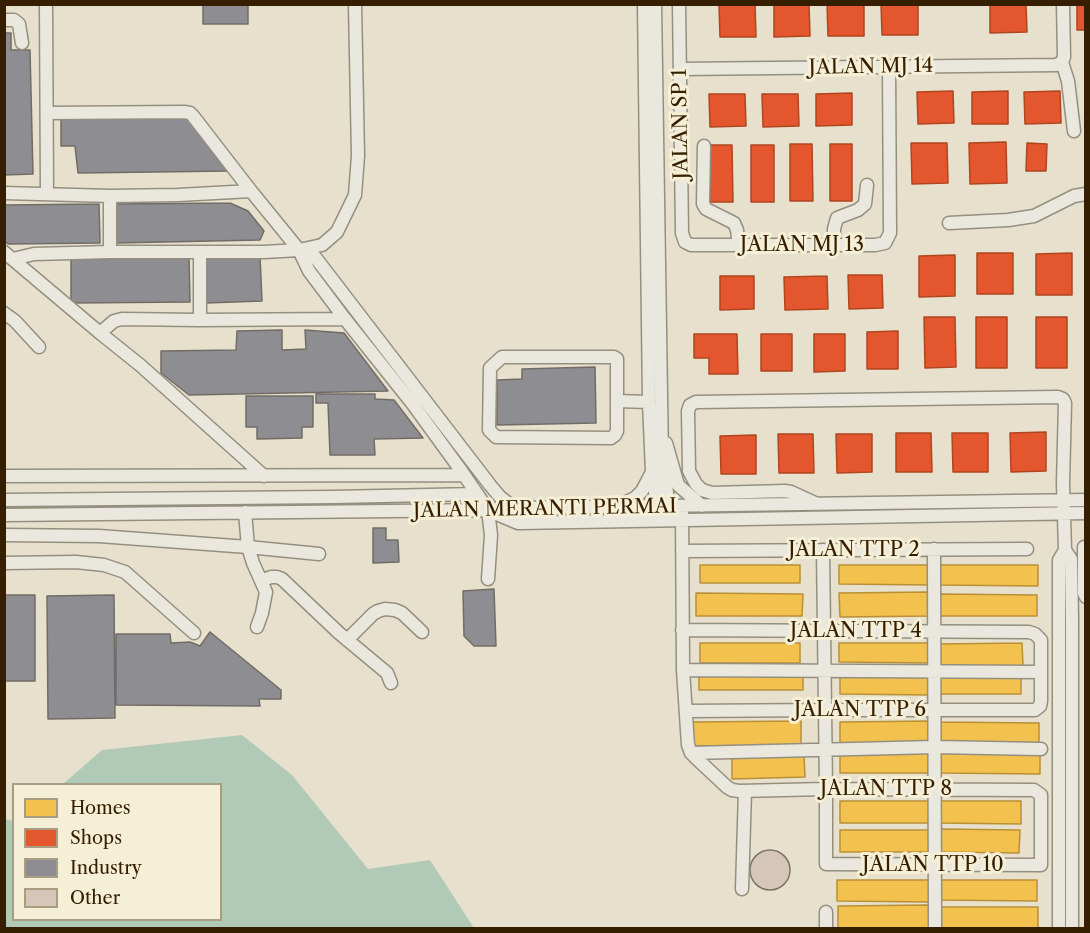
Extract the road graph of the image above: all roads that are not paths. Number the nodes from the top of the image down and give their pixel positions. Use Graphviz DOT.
graph roads {
  1 [pos="46,4"];
  2 [pos="355,4"];
  3 [pos="644,4"];
  4 [pos="656,4"];
  5 [pos="680,4"];
  6 [pos="1063,4"];
  7 [pos="4,20"];
  8 [pos="22,43"];
  9 [pos="1062,62"];
  10 [pos="889,66"];
  11 [pos="680,69"];
  12 [pos="47,113"];
  13 [pos="1074,131"];
  14 [pos="704,146"];
  15 [pos="867,185"];
  16 [pos="251,191"];
  17 [pos="4,193"];
  18 [pos="47,194"];
  19 [pos="1086,194"];
  20 [pos="110,196"];
  21 [pos="949,223"];
  22 [pos="685,242"];
  23 [pos="739,245"];
  24 [pos="834,245"];
  25 [pos="299,250"];
  26 [pos="110,252"];
  27 [pos="200,252"];
  28 [pos="9,255"];
  29 [pos="4,313"];
  30 [pos="200,320"];
  31 [pos="345,320"];
  32 [pos="100,333"];
  33 [pos="39,347"];
  34 [pos="617,401"];
  35 [pos="649,402"];
  36 [pos="661,425"];
  37 [pos="652,472"];
  38 [pos="7,473"];
  39 [pos="465,475"];
  40 [pos="264,476"];
  41 [pos="477,494"];
  42 [pos="4,500"];
  43 [pos="1064,500"];
  44 [pos="1086,500"];
  45 [pos="818,504"];
  46 [pos="702,506"];
  47 [pos="663,507"];
  48 [pos="682,507"];
  49 [pos="514,508"];
  50 [pos="614,508"];
  51 [pos="488,510"];
  52 [pos="245,512"];
  53 [pos="1086,513"];
  54 [pos="1065,514"];
  55 [pos="4,515"];
  56 [pos="671,520"];
  57 [pos="4,535"];
  58 [pos="248,547"];
  59 [pos="1085,547"];
  60 [pos="934,549"];
  61 [pos="1027,549"];
  62 [pos="1065,549"];
  63 [pos="823,550"];
  64 [pos="682,551"];
  65 [pos="319,554"];
  66 [pos="4,563"];
  67 [pos="488,579"];
  68 [pos="261,581"];
  69 [pos="1086,597"];
  70 [pos="257,627"];
  71 [pos="682,630"];
  72 [pos="824,631"];
  73 [pos="422,632"];
  74 [pos="934,632"];
  75 [pos="194,633"];
  76 [pos="347,640"];
  77 [pos="683,670"];
  78 [pos="824,670"];
  79 [pos="934,671"];
  80 [pos="1041,672"];
  81 [pos="391,683"];
  82 [pos="825,710"];
  83 [pos="934,710"];
  84 [pos="686,711"];
  85 [pos="934,747"];
  86 [pos="1041,749"];
  87 [pos="825,751"];
  88 [pos="691,753"];
  89 [pos="825,789"];
  90 [pos="934,789"];
  91 [pos="738,790"];
  92 [pos="1066,791"];
  93 [pos="935,865"];
  94 [pos="1039,866"];
  95 [pos="742,890"];
  96 [pos="826,912"];
  97 [pos="826,928"];
  98 [pos="935,928"];
  99 [pos="1059,928"];
  100 [pos="1072,928"];
  1 -- 12 [label="street"];
  2 -- 25 [label="street"];
  3 -- 35 [label="street"];
  4 -- 36 [label="street"];
  5 -- 11 [label="street, JALAN SP 1"];
  6 -- 9 [label="street"];
  7 -- 8 [label="street"];
  9 -- 10 [label="street, JALAN MJ 14"];
  9 -- 13 [label="street"];
  10 -- 11 [label="street, JALAN MJ 14"];
  10 -- 24 [label="street, JALAN MJ 13"];
  11 -- 22 [label="street, JALAN SP 1"];
  12 -- 16 [label="street"];
  12 -- 18 [label="street"];
  14 -- 23 [label="street"];
  15 -- 24 [label="street"];
  16 -- 20 [label="street"];
  16 -- 25 [label="street"];
  17 -- 18 [label="street"];
  18 -- 20 [label="street"];
  19 -- 21 [label="street"];
  20 -- 26 [label="street"];
  22 -- 23 [label="street, JALAN MJ 13"];
  23 -- 24 [label="street, JALAN MJ 13"];
  25 -- 27 [label="street"];
  25 -- 31 [label="street"];
  25 -- 49 [label="street"];
  26 -- 27 [label="street"];
  26 -- 28 [label="street"];
  27 -- 30 [label="street"];
  28 -- 32 [label="street"];
  29 -- 33 [label="street"];
  30 -- 31 [label="street"];
  30 -- 32 [label="street"];
  31 -- 39 [label="street"];
  32 -- 40 [label="street"];
  34 -- 34 [label="street"];
  34 -- 35 [label="street"];
  35 -- 37 [label="street"];
  36 -- 46 [label="street"];
  36 -- 47 [label="street"];
  37 -- 47 [label="street"];
  37 -- 50 [label="street"];
  38 -- 40 [label="street"];
  39 -- 40 [label="street"];
  39 -- 41 [label="street"];
  41 -- 42 [label="street, JALAN MERANTI PERMAI"];
  41 -- 51 [label="street"];
  43 -- 44 [label="street, JALAN MERANTI PERMAI"];
  43 -- 45 [label="street, JALAN MERANTI PERMAI"];
  43 -- 45 [label="street"];
  43 -- 54 [label="street"];
  45 -- 46 [label="street, JALAN MERANTI PERMAI"];
  46 -- 48 [label="street, JALAN MERANTI PERMAI"];
  47 -- 48 [label="street, JALAN MERANTI PERMAI"];
  47 -- 50 [label="street, JALAN MERANTI PERMAI"];
  47 -- 56 [label="street"];
  48 -- 56 [label="street"];
  49 -- 50 [label="street, JALAN MERANTI PERMAI"];
  49 -- 51 [label="street, JALAN MERANTI PERMAI"];
  51 -- 52 [label="street, JALAN MERANTI PERMAI"];
  51 -- 56 [label="street"];
  51 -- 67 [label="street"];
  52 -- 55 [label="street, JALAN MERANTI PERMAI"];
  52 -- 58 [label="street"];
  53 -- 54 [label="street"];
  54 -- 56 [label="street"];
  54 -- 62 [label="street"];
  56 -- 64 [label="street"];
  57 -- 58 [label="street"];
  58 -- 65 [label="street"];
  58 -- 68 [label="street"];
  59 -- 62 [label="street"];
  59 -- 69 [label="street"];
  60 -- 61 [label="street, JALAN TTP 2"];
  60 -- 63 [label="street, JALAN TTP 2"];
  60 -- 74 [label="street"];
  62 -- 92 [label="street"];
  63 -- 64 [label="street, JALAN TTP 2"];
  63 -- 72 [label="street"];
  64 -- 71 [label="street"];
  66 -- 75 [label="street"];
  68 -- 70 [label="street"];
  68 -- 76 [label="street"];
  71 -- 72 [label="street, JALAN TTP 4"];
  71 -- 77 [label="street"];
  72 -- 74 [label="street, JALAN TTP 4"];
  72 -- 78 [label="street"];
  73 -- 76 [label="street"];
  74 -- 79 [label="street"];
  74 -- 80 [label="street, JALAN TTP 4"];
  76 -- 81 [label="street"];
  77 -- 78 [label="street"];
  77 -- 84 [label="street"];
  78 -- 79 [label="street"];
  78 -- 82 [label="street"];
  79 -- 80 [label="street"];
  79 -- 83 [label="street"];
  80 -- 83 [label="street, JALAN TTP 6"];
  82 -- 83 [label="street, JALAN TTP 6"];
  82 -- 84 [label="street, JALAN TTP 6"];
  82 -- 87 [label="street"];
  83 -- 85 [label="street"];
  84 -- 88 [label="street"];
  85 -- 86 [label="street"];
  85 -- 87 [label="street"];
  85 -- 90 [label="street"];
  87 -- 88 [label="street"];
  87 -- 89 [label="street"];
  88 -- 91 [label="street"];
  89 -- 90 [label="street, JALAN TTP 8"];
  89 -- 91 [label="street, JALAN TTP 8"];
  89 -- 93 [label="street, JALAN TTP 10"];
  90 -- 93 [label="street"];
  90 -- 94 [label="street, JALAN TTP 8"];
  91 -- 95 [label="street"];
  92 -- 99 [label="street"];
  92 -- 100 [label="street"];
  93 -- 94 [label="street, JALAN TTP 10"];
  93 -- 98 [label="street"];
  96 -- 97 [label="street"];
}
